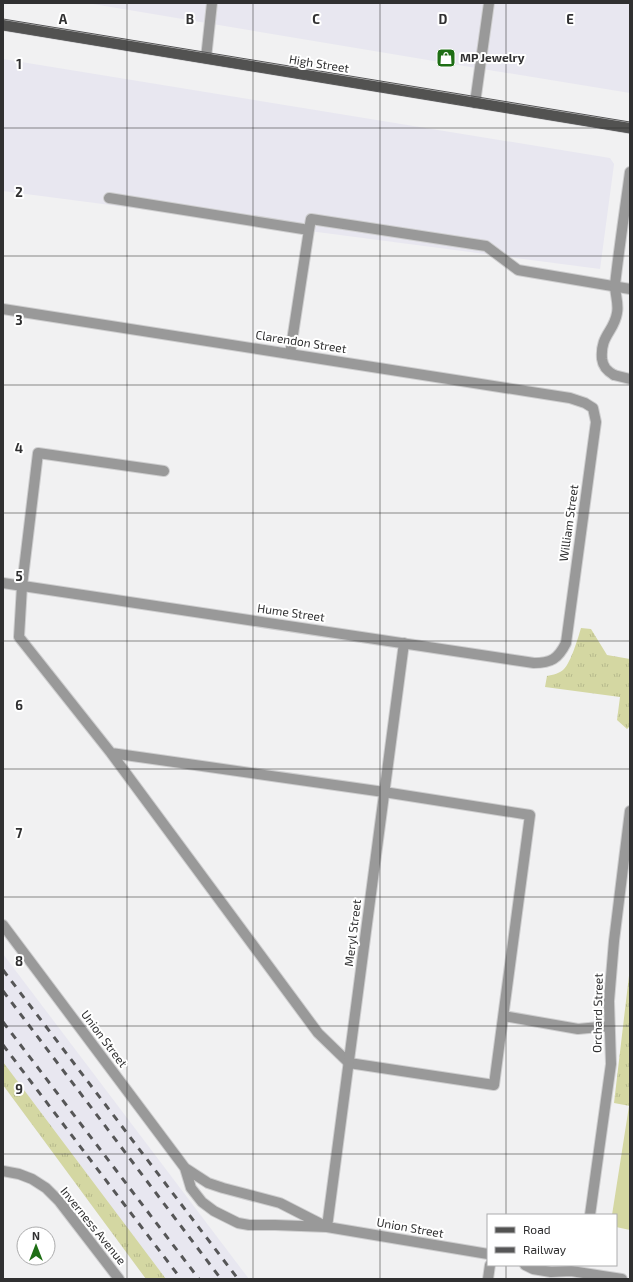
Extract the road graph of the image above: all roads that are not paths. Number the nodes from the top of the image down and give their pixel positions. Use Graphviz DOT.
graph roads {
  1 [pos="212,3"];
  2 [pos="488,3"];
  3 [pos="3,25"];
  4 [pos="206,58"];
  5 [pos="475,103"];
  6 [pos="630,128"];
  7 [pos="630,172"];
  8 [pos="109,198"];
  9 [pos="309,230"];
  10 [pos="615,287"];
  11 [pos="630,289"];
  12 [pos="3,309"];
  13 [pos="290,354"];
  14 [pos="630,379"];
  15 [pos="593,408"];
  16 [pos="164,471"];
  17 [pos="3,583"];
  18 [pos="22,586"];
  19 [pos="404,643"];
  20 [pos="566,643"];
  21 [pos="111,753"];
  22 [pos="384,792"];
  23 [pos="630,811"];
  24 [pos="3,925"];
  25 [pos="504,1016"];
  26 [pos="610,1026"];
  27 [pos="349,1063"];
  28 [pos="185,1168"];
  29 [pos="3,1171"];
  30 [pos="590,1214"];
  31 [pos="327,1227"];
  32 [pos="487,1254"];
  33 [pos="490,1266"];
  34 [pos="526,1266"];
  35 [pos="567,1268"];
  36 [pos="583,1269"];
  37 [pos="119,1279"];
  38 [pos="488,1279"];
  39 [pos="622,1279"];
  1 -- 4 [label="street"];
  2 -- 5 [label="street"];
  3 -- 4 [label="main road, High Street"];
  4 -- 5 [label="main road, High Street"];
  5 -- 6 [label="main road, High Street"];
  7 -- 10 [label="street"];
  8 -- 9 [label="street"];
  9 -- 10 [label="street"];
  9 -- 13 [label="street"];
  10 -- 11 [label="street"];
  10 -- 14 [label="street"];
  12 -- 13 [label="street, Clarendon Street"];
  13 -- 15 [label="street, Clarendon Street"];
  15 -- 20 [label="street, William Street"];
  16 -- 18 [label="street"];
  17 -- 18 [label="street, Hume Street"];
  18 -- 19 [label="street, Hume Street"];
  18 -- 21 [label="street"];
  19 -- 20 [label="street, Hume Street"];
  19 -- 22 [label="street, Meryl Street"];
  21 -- 22 [label="street"];
  21 -- 27 [label="street"];
  22 -- 25 [label="street"];
  22 -- 27 [label="street, Meryl Street"];
  23 -- 26 [label="street, Orchard Street"];
  24 -- 28 [label="street, Union Street"];
  25 -- 26 [label="street"];
  25 -- 27 [label="street"];
  26 -- 30 [label="street, Orchard Street"];
  27 -- 31 [label="street, Meryl Street"];
  28 -- 31 [label="street, Union Street"];
  28 -- 31 [label="street, Union Street"];
  29 -- 37 [label="street, Inverness Avenue"];
  31 -- 32 [label="street, Union Street"];
  33 -- 38 [label="street"];
  34 -- 35 [label="street"];
  35 -- 36 [label="street"];
  36 -- 39 [label="street"];
}
